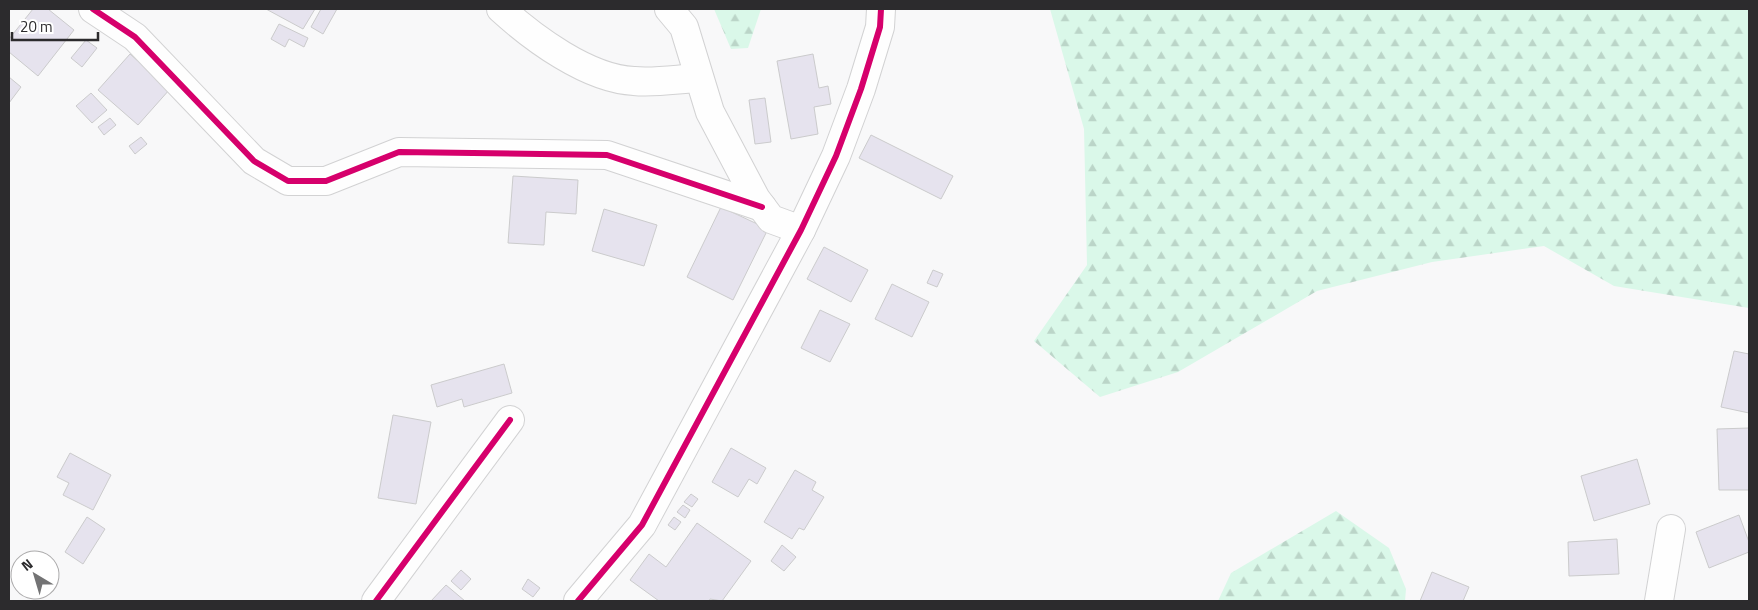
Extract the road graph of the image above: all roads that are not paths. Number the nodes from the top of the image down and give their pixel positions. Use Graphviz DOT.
graph roads {
  1 [pos="93,9"];
  2 [pos="501,9"];
  3 [pos="669,9"];
  4 [pos="881,9"];
  5 [pos="699,78"];
  6 [pos="762,207"];
  7 [pos="801,230"];
  8 [pos="510,420"];
  9 [pos="1671,529"];
  10 [pos="376,601"];
  11 [pos="578,601"];
  12 [pos="1659,601"];
  1 -- 6 [label="street"];
  2 -- 5 [label="street"];
  3 -- 5 [label="street"];
  4 -- 7 [label="street"];
  5 -- 6 [label="street"];
  6 -- 7 [label="street"];
  7 -- 11 [label="street"];
  8 -- 10 [label="street"];
  9 -- 12 [label="street"];
}
